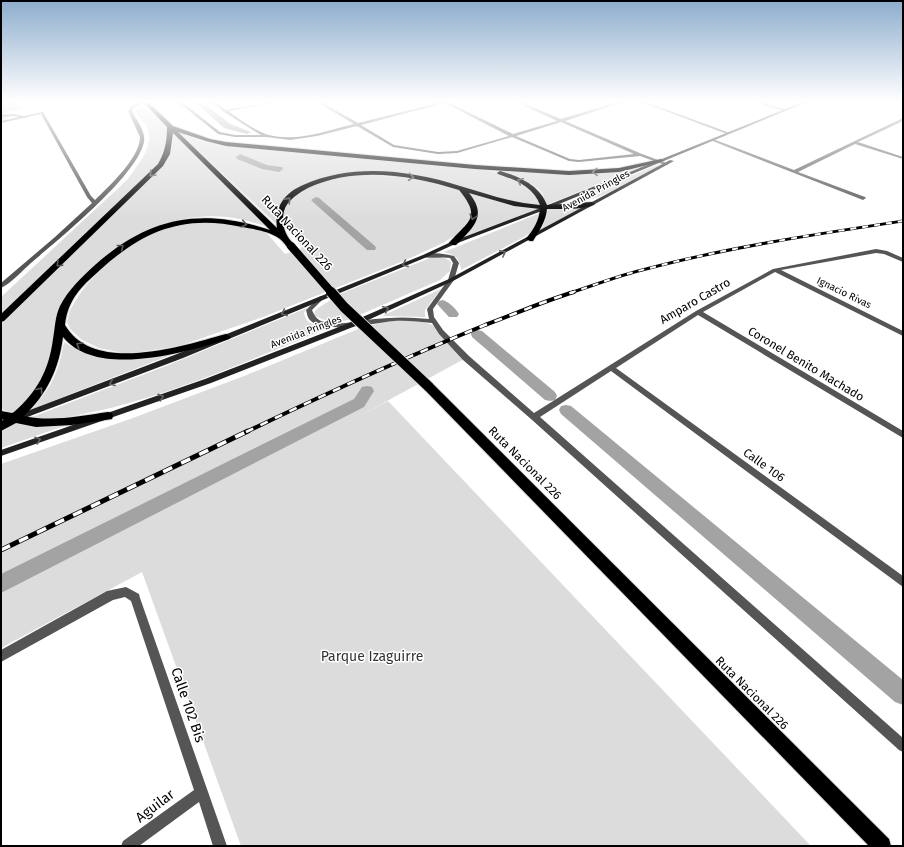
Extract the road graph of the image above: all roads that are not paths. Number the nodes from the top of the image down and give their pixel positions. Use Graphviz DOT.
graph roads {
  1 [pos="58,142"];
  2 [pos="142,142"];
  3 [pos="170,142"];
  4 [pos="186,142"];
  5 [pos="215,142"];
  6 [pos="385,142"];
  7 [pos="494,142"];
  8 [pos="526,142"];
  9 [pos="609,142"];
  10 [pos="709,142"];
  11 [pos="716,142"];
  12 [pos="859,142"];
  13 [pos="856,143"];
  14 [pos="640,155"];
  15 [pos="903,158"];
  16 [pos="664,163"];
  17 [pos="475,167"];
  18 [pos="794,172"];
  19 [pos="461,189"];
  20 [pos="863,198"];
  21 [pos="95,203"];
  22 [pos="592,204"];
  23 [pos="545,208"];
  24 [pos="282,236"];
  25 [pos="530,239"];
  26 [pos="452,243"];
  27 [pos="425,256"];
  28 [pos="903,260"];
  29 [pos="775,270"];
  30 [pos="451,280"];
  31 [pos="1,286"];
  32 [pos="321,298"];
  33 [pos="698,312"];
  34 [pos="1,319"];
  35 [pos="433,322"];
  36 [pos="60,325"];
  37 [pos="351,325"];
  38 [pos="903,334"];
  39 [pos="226,337"];
  40 [pos="611,368"];
  41 [pos="1,415"];
  42 [pos="108,416"];
  43 [pos="534,417"];
  44 [pos="14,419"];
  45 [pos="1,424"];
  46 [pos="1,428"];
  47 [pos="903,435"];
  48 [pos="1,453"];
  49 [pos="903,582"];
  50 [pos="1,656"];
  51 [pos="903,746"];
  52 [pos="202,792"];
  53 [pos="128,846"];
  54 [pos="220,846"];
  55 [pos="882,846"];
  1 -- 21 [label="street"];
  2 -- 21 [label="street"];
  3 -- 34 [label="highway, one-way"];
  4 -- 24 [label="highway, Ruta Nacional 226"];
  5 -- 17 [label="highway"];
  6 -- 7 [label="street"];
  8 -- 14 [label="street"];
  9 -- 14 [label="street"];
  10 -- 16 [label="main road, Avenida Pringles"];
  11 -- 18 [label="street"];
  12 -- 13 [label="street"];
  13 -- 15 [label="street"];
  13 -- 18 [label="street"];
  14 -- 16 [label="street"];
  16 -- 17 [label="highway, one-way"];
  16 -- 22 [label="main road, Avenida Pringles"];
  16 -- 23 [label="main road, Avenida Pringles"];
  23 -- 17 [label="highway, one-way"];
  18 -- 20 [label="street"];
  19 -- 23 [label="highway"];
  24 -- 19 [label="highway, one-way"];
  19 -- 26 [label="highway, one-way"];
  21 -- 31 [label="street"];
  22 -- 23 [label="highway"];
  22 -- 25 [label="main road, Avenida Pringles"];
  23 -- 25 [label="highway"];
  23 -- 26 [label="main road, Avenida Pringles"];
  36 -- 24 [label="highway, one-way"];
  24 -- 55 [label="highway, Ruta Nacional 226, bridge"];
  30 -- 25 [label="main road, Avenida Pringles, one-way"];
  26 -- 27 [label="main road, Avenida Pringles"];
  27 -- 30 [label="street"];
  27 -- 32 [label="main road, Avenida Pringles, one-way"];
  28 -- 29 [label="street, Amparo Castro"];
  29 -- 33 [label="street, Amparo Castro"];
  29 -- 38 [label="street, Ignacio Rivas"];
  30 -- 35 [label="street"];
  37 -- 30 [label="main road, Avenida Pringles, one-way"];
  32 -- 37 [label="street"];
  32 -- 39 [label="main road, Avenida Pringles, one-way"];
  33 -- 40 [label="street, Amparo Castro"];
  33 -- 47 [label="street, Coronel Benito Machado"];
  35 -- 37 [label="street"];
  35 -- 43 [label="street"];
  39 -- 36 [label="highway, one-way"];
  44 -- 36 [label="highway, one-way"];
  42 -- 37 [label="main road, Avenida Pringles, one-way"];
  39 -- 44 [label="main road, Avenida Pringles, one-way"];
  40 -- 43 [label="street, Amparo Castro"];
  40 -- 49 [label="street, Calle 106"];
  41 -- 44 [label="highway"];
  42 -- 44 [label="highway"];
  48 -- 42 [label="main road, Avenida Pringles, one-way"];
  43 -- 51 [label="street"];
  44 -- 45 [label="main road, Avenida Pringles"];
  44 -- 46 [label="highway"];
  50 -- 52 [label="street, Calle 102 Bis"];
  52 -- 53 [label="street, Aguilar"];
  52 -- 54 [label="street, Calle 102 Bis"];
}
